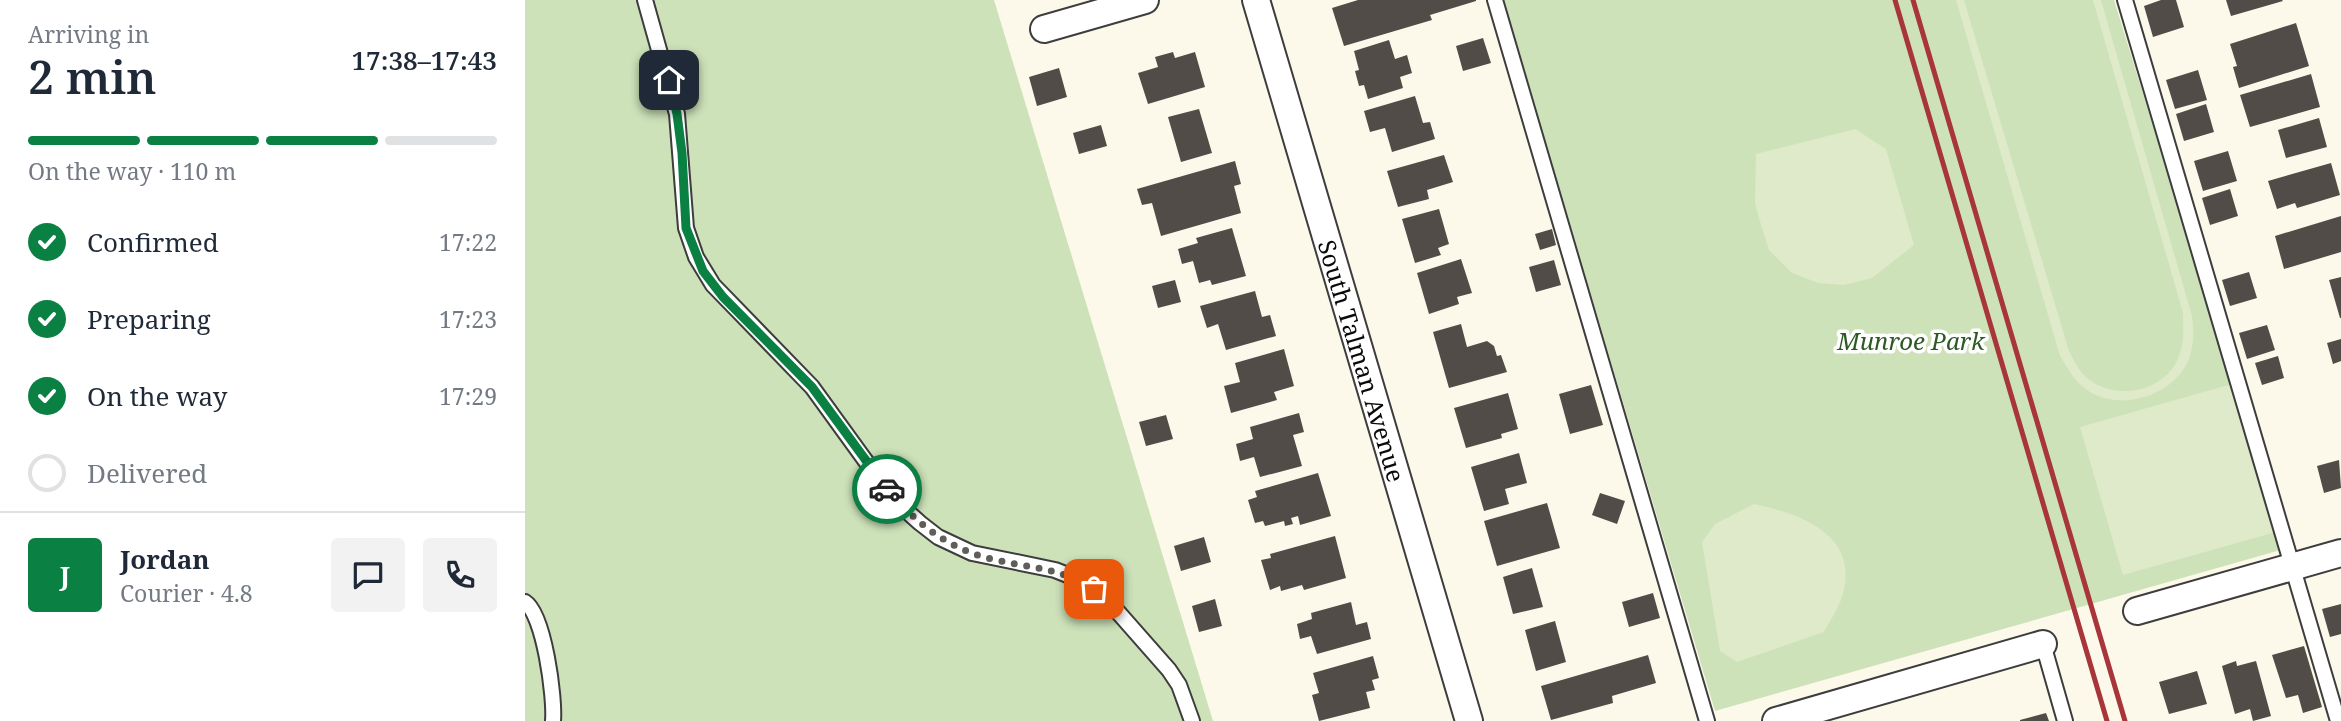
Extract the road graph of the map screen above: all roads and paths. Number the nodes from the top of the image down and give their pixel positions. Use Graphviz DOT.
graph roads {
  1 [pos="645,0"];
  2 [pos="1145,0"];
  3 [pos="1256,0"];
  4 [pos="1495,0"];
  5 [pos="2125,0"];
  6 [pos="1044,29"];
  7 [pos="2341,553"];
  8 [pos="2292,567"];
  9 [pos="525,601"];
  10 [pos="2137,611"];
  11 [pos="2043,644"];
  12 [pos="553,721"];
  13 [pos="1192,721"];
  14 [pos="1469,721"];
  15 [pos="1707,721"];
  16 [pos="1776,721"];
  17 [pos="2066,721"];
  18 [pos="2338,721"];
  1 -- 13 [label="lane"];
  2 -- 6 [label="street"];
  3 -- 14 [label="street, South Talman Avenue"];
  4 -- 15 [label="lane"];
  5 -- 8 [label="lane"];
  7 -- 8 [label="street"];
  8 -- 10 [label="street"];
  8 -- 18 [label="lane"];
  9 -- 12 [label="lane"];
  11 -- 16 [label="street"];
  11 -- 17 [label="lane"];
}
